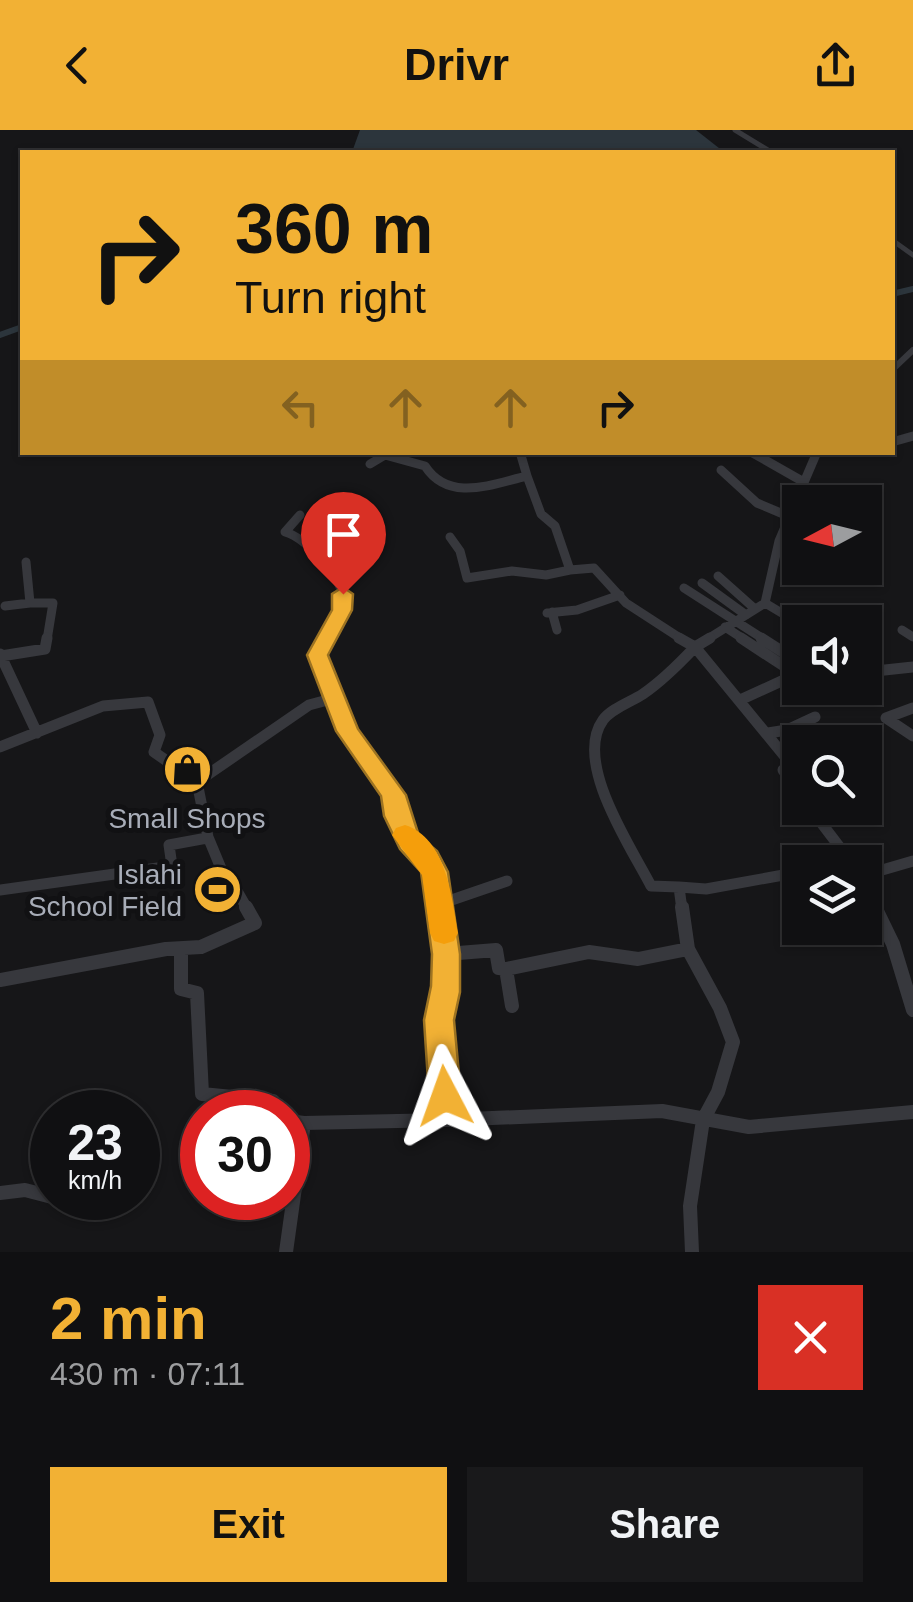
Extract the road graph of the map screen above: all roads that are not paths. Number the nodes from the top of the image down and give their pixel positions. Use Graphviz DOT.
graph roads {
  1 [pos="735,130"];
  2 [pos="768,150"];
  3 [pos="383,455"];
  4 [pos="387,455"];
  5 [pos="521,455"];
  6 [pos="756,455"];
  7 [pos="816,455"];
  8 [pos="370,464"];
  9 [pos="721,470"];
  10 [pos="527,476"];
  11 [pos="802,481"];
  12 [pos="800,485"];
  13 [pos="782,513"];
  14 [pos="300,515"];
  15 [pos="782,531"];
  16 [pos="450,537"];
  17 [pos="26,562"];
  18 [pos="570,570"];
  19 [pos="718,576"];
  20 [pos="702,583"];
  21 [pos="684,588"];
  22 [pos="620,595"];
  23 [pos="30,603"];
  24 [pos="5,606"];
  25 [pos="756,609"];
  26 [pos="782,618"];
  27 [pos="730,624"];
  28 [pos="557,630"];
  29 [pos="902,630"];
  30 [pos="913,636"];
  31 [pos="695,647"];
  32 [pos="0,655"];
  33 [pos="782,659"];
  34 [pos="913,667"];
  35 [pos="882,670"];
  36 [pos="782,679"];
  37 [pos="335,698"];
  38 [pos="740,700"];
  39 [pos="913,708"];
  40 [pos="815,717"];
  41 [pos="38,733"];
  42 [pos="768,733"];
  43 [pos="913,736"];
  44 [pos="0,746"];
  45 [pos="782,752"];
  46 [pos="197,782"];
  47 [pos="823,825"];
  48 [pos="207,838"];
  49 [pos="838,845"];
  50 [pos="913,861"];
  51 [pos="882,870"];
  52 [pos="782,875"];
  53 [pos="507,881"];
  54 [pos="679,887"];
  55 [pos="0,890"];
  56 [pos="440,904"];
  57 [pos="882,922"];
  58 [pos="688,949"];
  59 [pos="180,951"];
  60 [pos="446,954"];
  61 [pos="506,968"];
  62 [pos="0,980"];
  63 [pos="512,1006"];
  64 [pos="913,1010"];
  65 [pos="202,1090"];
  66 [pos="913,1112"];
  67 [pos="445,1120"];
  68 [pos="702,1120"];
  69 [pos="310,1122"];
  70 [pos="30,1191"];
  71 [pos="0,1194"];
  72 [pos="288,1220"];
  73 [pos="286,1252"];
  74 [pos="692,1252"];
  1 -- 2 [label="street"];
  3 -- 8 [label="street"];
  4 -- 10 [label="street"];
  5 -- 10 [label="street"];
  6 -- 11 [label="street"];
  7 -- 11 [label="street"];
  9 -- 13 [label="street"];
  10 -- 18 [label="street"];
  11 -- 12 [label="street"];
  14 -- 37 [label="street"];
  15 -- 25 [label="street"];
  16 -- 18 [label="street"];
  17 -- 23 [label="street"];
  18 -- 22 [label="street"];
  19 -- 25 [label="street"];
  20 -- 25 [label="street"];
  21 -- 27 [label="street"];
  22 -- 28 [label="street"];
  22 -- 31 [label="street"];
  23 -- 24 [label="street"];
  23 -- 32 [label="street"];
  25 -- 26 [label="street"];
  25 -- 27 [label="street"];
  27 -- 31 [label="street"];
  27 -- 33 [label="street"];
  29 -- 30 [label="street"];
  31 -- 38 [label="street"];
  31 -- 54 [label="street"];
  32 -- 41 [label="street"];
  34 -- 35 [label="street"];
  36 -- 38 [label="street"];
  37 -- 46 [label="street"];
  37 -- 56 [label="street"];
  38 -- 42 [label="street"];
  39 -- 43 [label="street"];
  40 -- 42 [label="street"];
  41 -- 44 [label="street"];
  41 -- 46 [label="street"];
  42 -- 45 [label="street"];
  46 -- 48 [label="street"];
  47 -- 49 [label="street"];
  48 -- 55 [label="street"];
  48 -- 59 [label="street"];
  50 -- 51 [label="street"];
  52 -- 54 [label="street"];
  53 -- 56 [label="street"];
  54 -- 58 [label="street"];
  56 -- 60 [label="street"];
  57 -- 64 [label="street"];
  58 -- 61 [label="street"];
  58 -- 68 [label="street"];
  59 -- 62 [label="street"];
  59 -- 65 [label="street"];
  60 -- 61 [label="street"];
  60 -- 67 [label="street"];
  61 -- 63 [label="street"];
  66 -- 68 [label="street"];
  67 -- 68 [label="street"];
  67 -- 69 [label="street"];
  68 -- 74 [label="street"];
  70 -- 71 [label="street"];
  72 -- 73 [label="street"];
}
